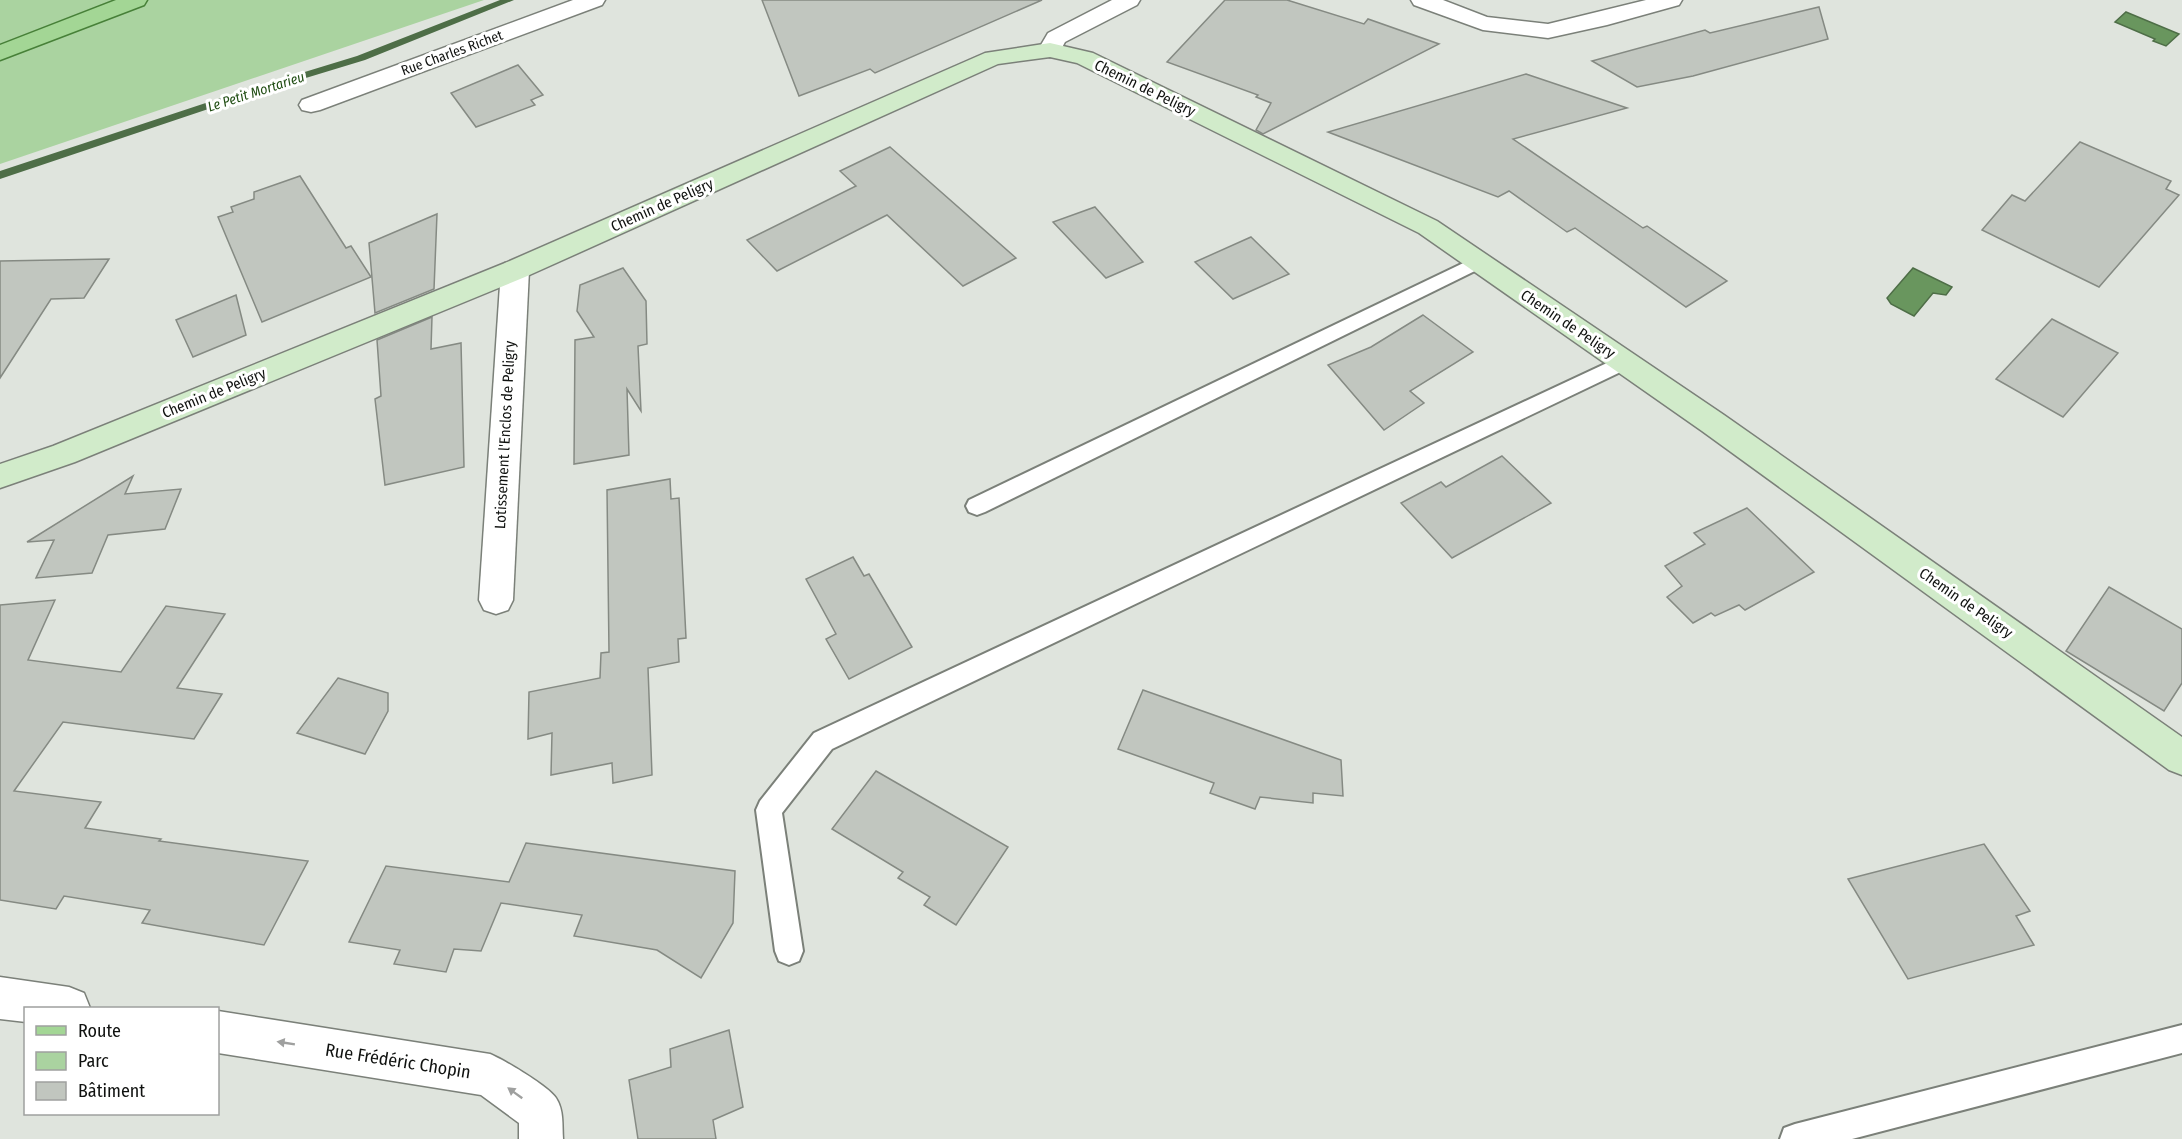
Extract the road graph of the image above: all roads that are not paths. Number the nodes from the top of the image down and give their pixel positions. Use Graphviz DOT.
graph roads {
  1 [pos="135,0"];
  2 [pos="594,0"];
  3 [pos="1422,0"];
  4 [pos="1671,0"];
  5 [pos="1116,2"];
  6 [pos="1050,50"];
  7 [pos="0,52"];
  8 [pos="311,105"];
  9 [pos="1478,262"];
  10 [pos="515,270"];
  11 [pos="1624,362"];
  12 [pos="0,476"];
  13 [pos="977,506"];
  14 [pos="496,600"];
  15 [pos="2182,758"];
  16 [pos="789,951"];
  17 [pos="0,998"];
  18 [pos="62,1007"];
  19 [pos="219,1032"];
  20 [pos="2182,1039"];
  21 [pos="541,1139"];
  22 [pos="1795,1139"];
  1 -- 7 [label="main road"];
  2 -- 8 [label="street, Rue Charles Richet"];
  3 -- 4 [label="street"];
  5 -- 6 [label="street"];
  6 -- 9 [label="street, Chemin de Peligry"];
  6 -- 10 [label="street, Chemin de Peligry"];
  9 -- 11 [label="street, Chemin de Peligry"];
  9 -- 13 [label="lane"];
  10 -- 12 [label="street, Chemin de Peligry"];
  10 -- 14 [label="street, Lotissement l'Enclos de Peligry"];
  11 -- 15 [label="street, Chemin de Peligry"];
  11 -- 16 [label="lane"];
  17 -- 18 [label="street"];
  21 -- 19 [label="street, Rue Frédéric Chopin, one-way"];
  20 -- 22 [label="lane"];
}
